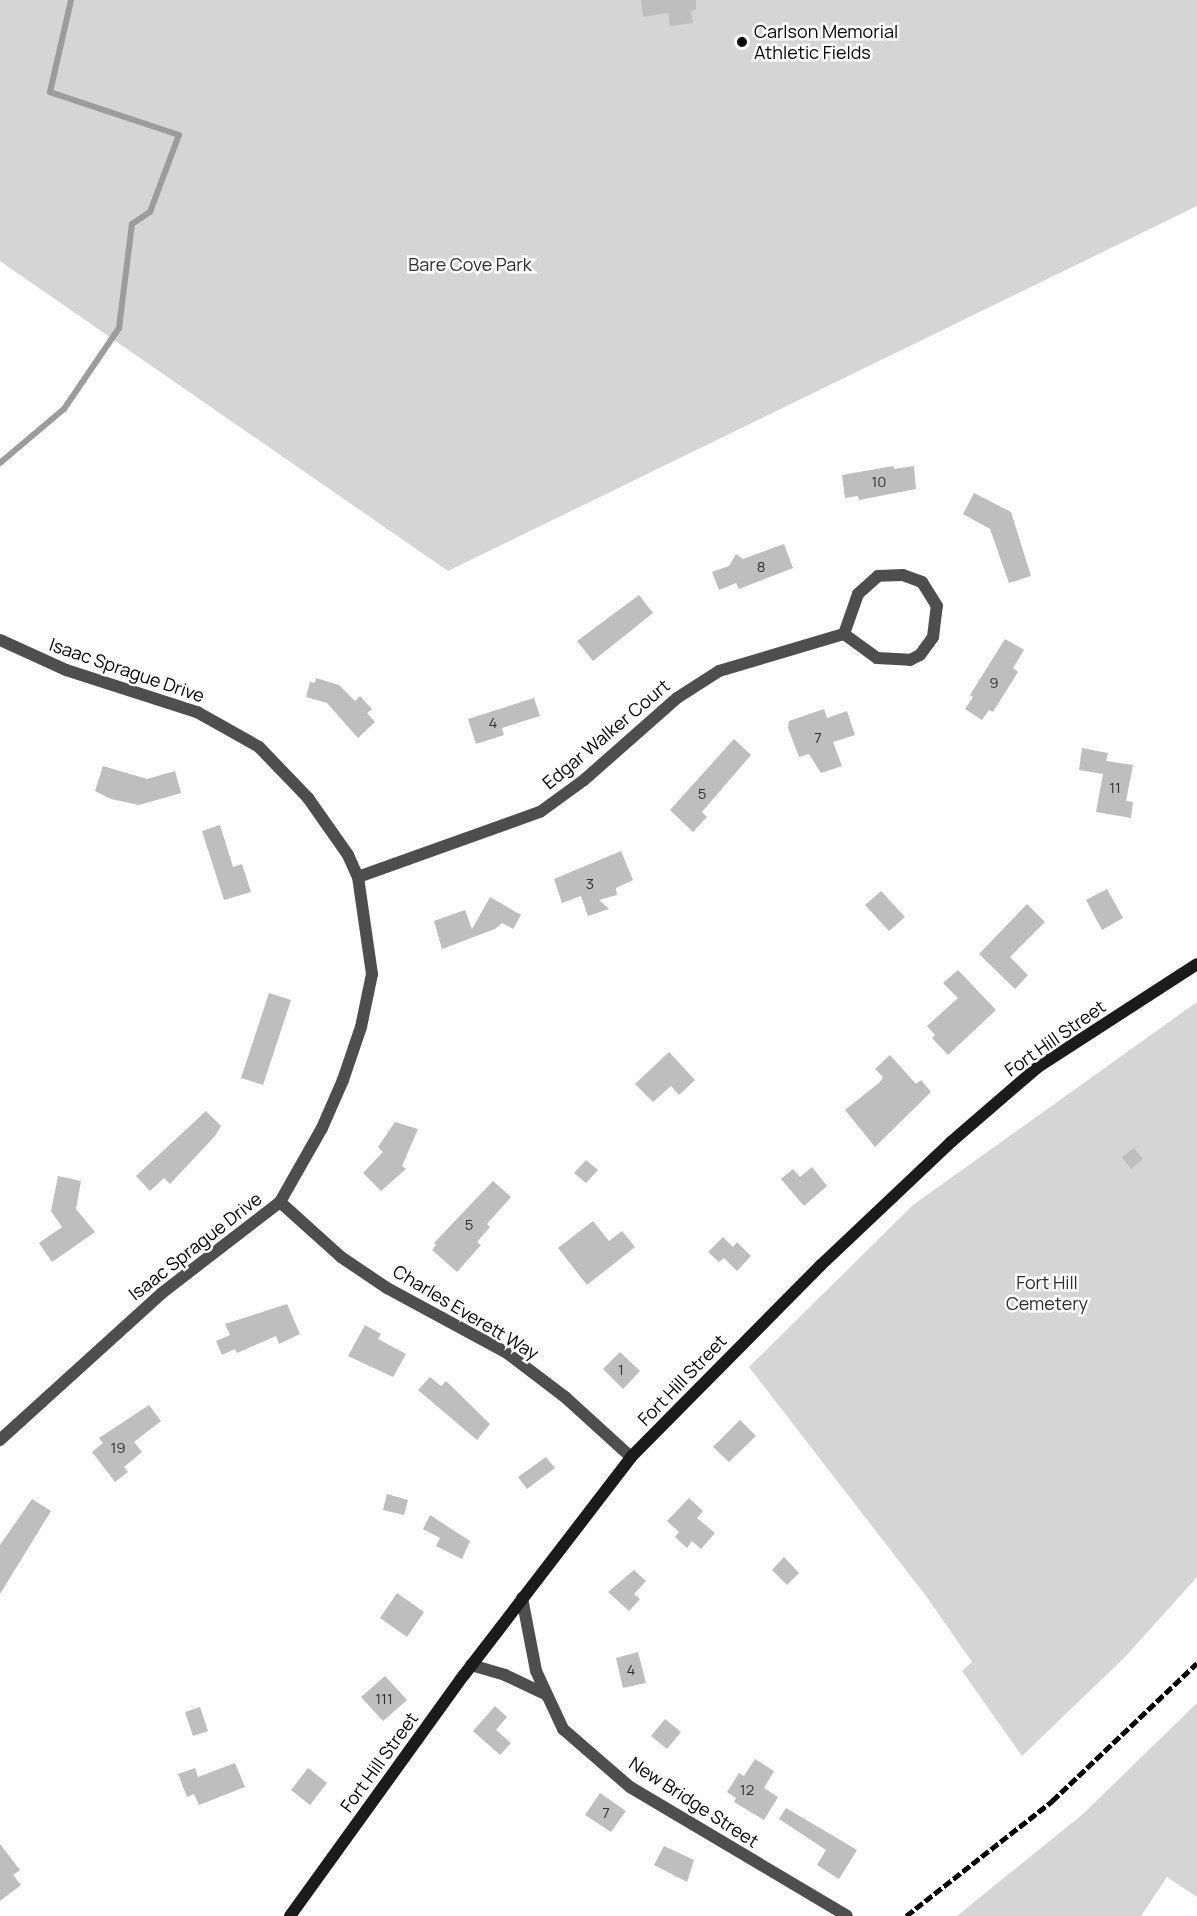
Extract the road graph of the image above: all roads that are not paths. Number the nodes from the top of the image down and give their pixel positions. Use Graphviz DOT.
graph roads {
  1 [pos="844,634"];
  2 [pos="0,640"];
  3 [pos="358,877"];
  4 [pos="1197,964"];
  5 [pos="280,1202"];
  6 [pos="0,1440"];
  7 [pos="631,1457"];
  8 [pos="522,1598"];
  9 [pos="471,1665"];
  10 [pos="544,1694"];
  11 [pos="842,1913"];
  12 [pos="290,1916"];
  1 -- 1 [label="street"];
  1 -- 3 [label="street, Edgar Walker Court"];
  2 -- 3 [label="street, Isaac Sprague Drive"];
  3 -- 5 [label="street, Isaac Sprague Drive"];
  4 -- 7 [label="main road, Fort Hill Street"];
  5 -- 6 [label="street, Isaac Sprague Drive"];
  5 -- 7 [label="street, Charles Everett Way"];
  7 -- 8 [label="main road, Fort Hill Street"];
  8 -- 9 [label="main road, Fort Hill Street"];
  8 -- 10 [label="street, New Bridge Street"];
  9 -- 10 [label="street"];
  9 -- 12 [label="main road, Fort Hill Street"];
  10 -- 11 [label="street, New Bridge Street"];
}
